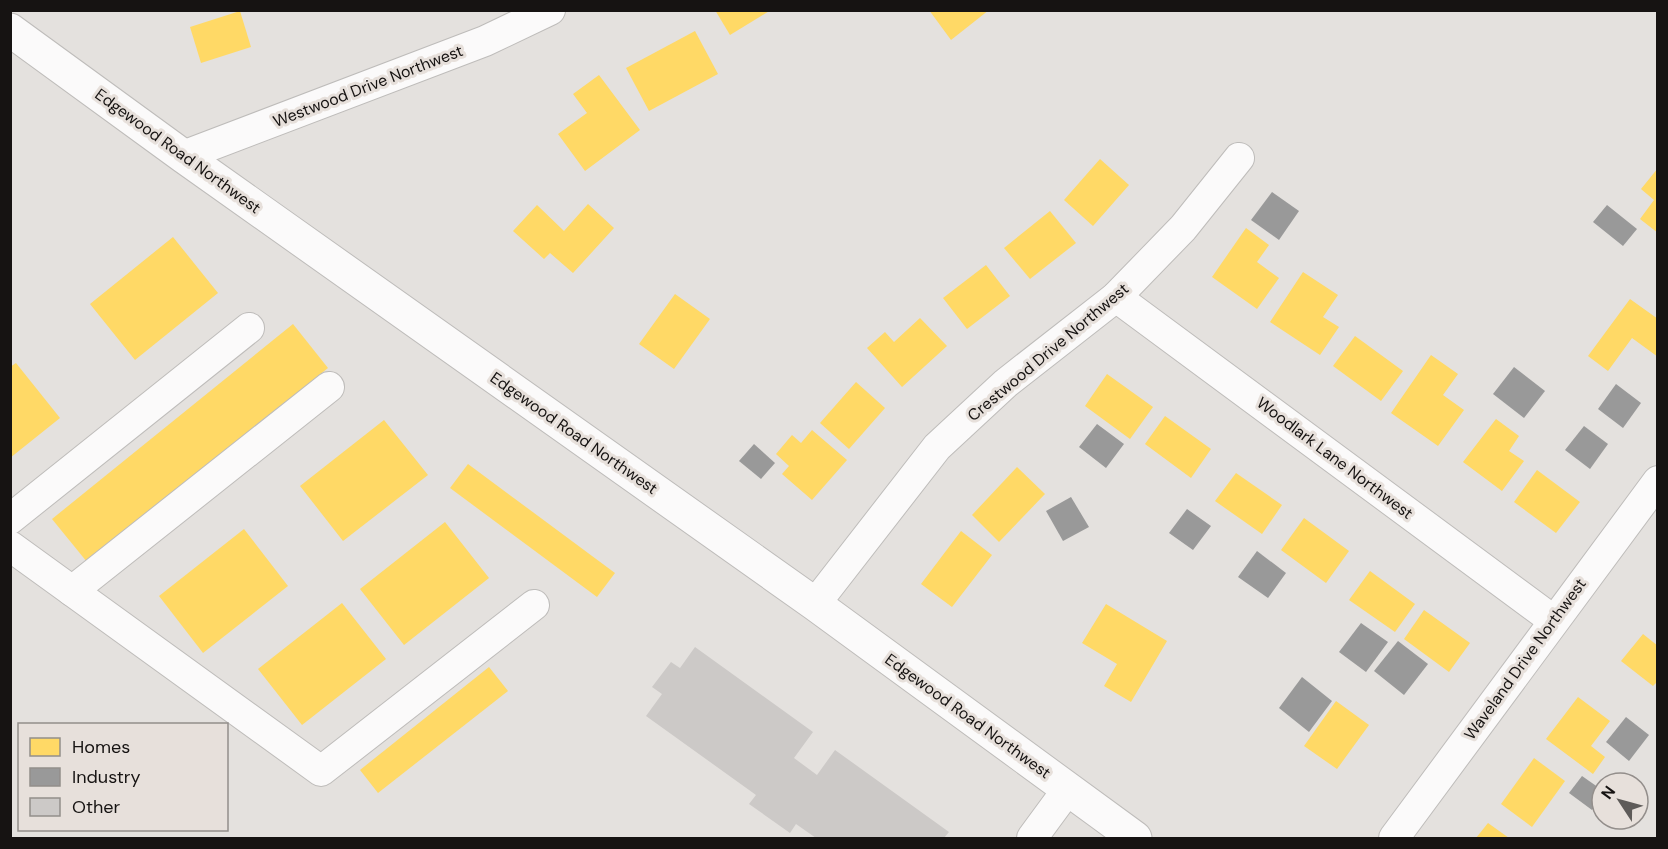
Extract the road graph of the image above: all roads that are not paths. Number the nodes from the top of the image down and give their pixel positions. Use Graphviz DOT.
graph roads {
  1 [pos="550,10"];
  2 [pos="10,30"];
  3 [pos="183,156"];
  4 [pos="1239,158"];
  5 [pos="1116,297"];
  6 [pos="249,328"];
  7 [pos="329,387"];
  8 [pos="1658,481"];
  9 [pos="10,519"];
  10 [pos="10,546"];
  11 [pos="72,591"];
  12 [pos="815,604"];
  13 [pos="534,605"];
  14 [pos="1553,620"];
  15 [pos="1068,789"];
  16 [pos="1032,838"];
  17 [pos="1135,838"];
  18 [pos="1394,838"];
  1 -- 3 [label="street, Westwood Drive Northwest"];
  2 -- 3 [label="main road, Edgewood Road Northwest"];
  3 -- 12 [label="main road, Edgewood Road Northwest"];
  4 -- 5 [label="street, Crestwood Drive Northwest"];
  5 -- 12 [label="street, Crestwood Drive Northwest"];
  5 -- 14 [label="street, Woodlark Lane Northwest"];
  6 -- 9 [label="street"];
  7 -- 11 [label="street"];
  8 -- 14 [label="street, Waveland Drive Northwest"];
  10 -- 11 [label="street"];
  11 -- 13 [label="street"];
  12 -- 15 [label="main road, Edgewood Road Northwest"];
  14 -- 18 [label="street, Waveland Drive Northwest"];
  15 -- 16 [label="street"];
  15 -- 17 [label="main road, Edgewood Road Northwest"];
}
